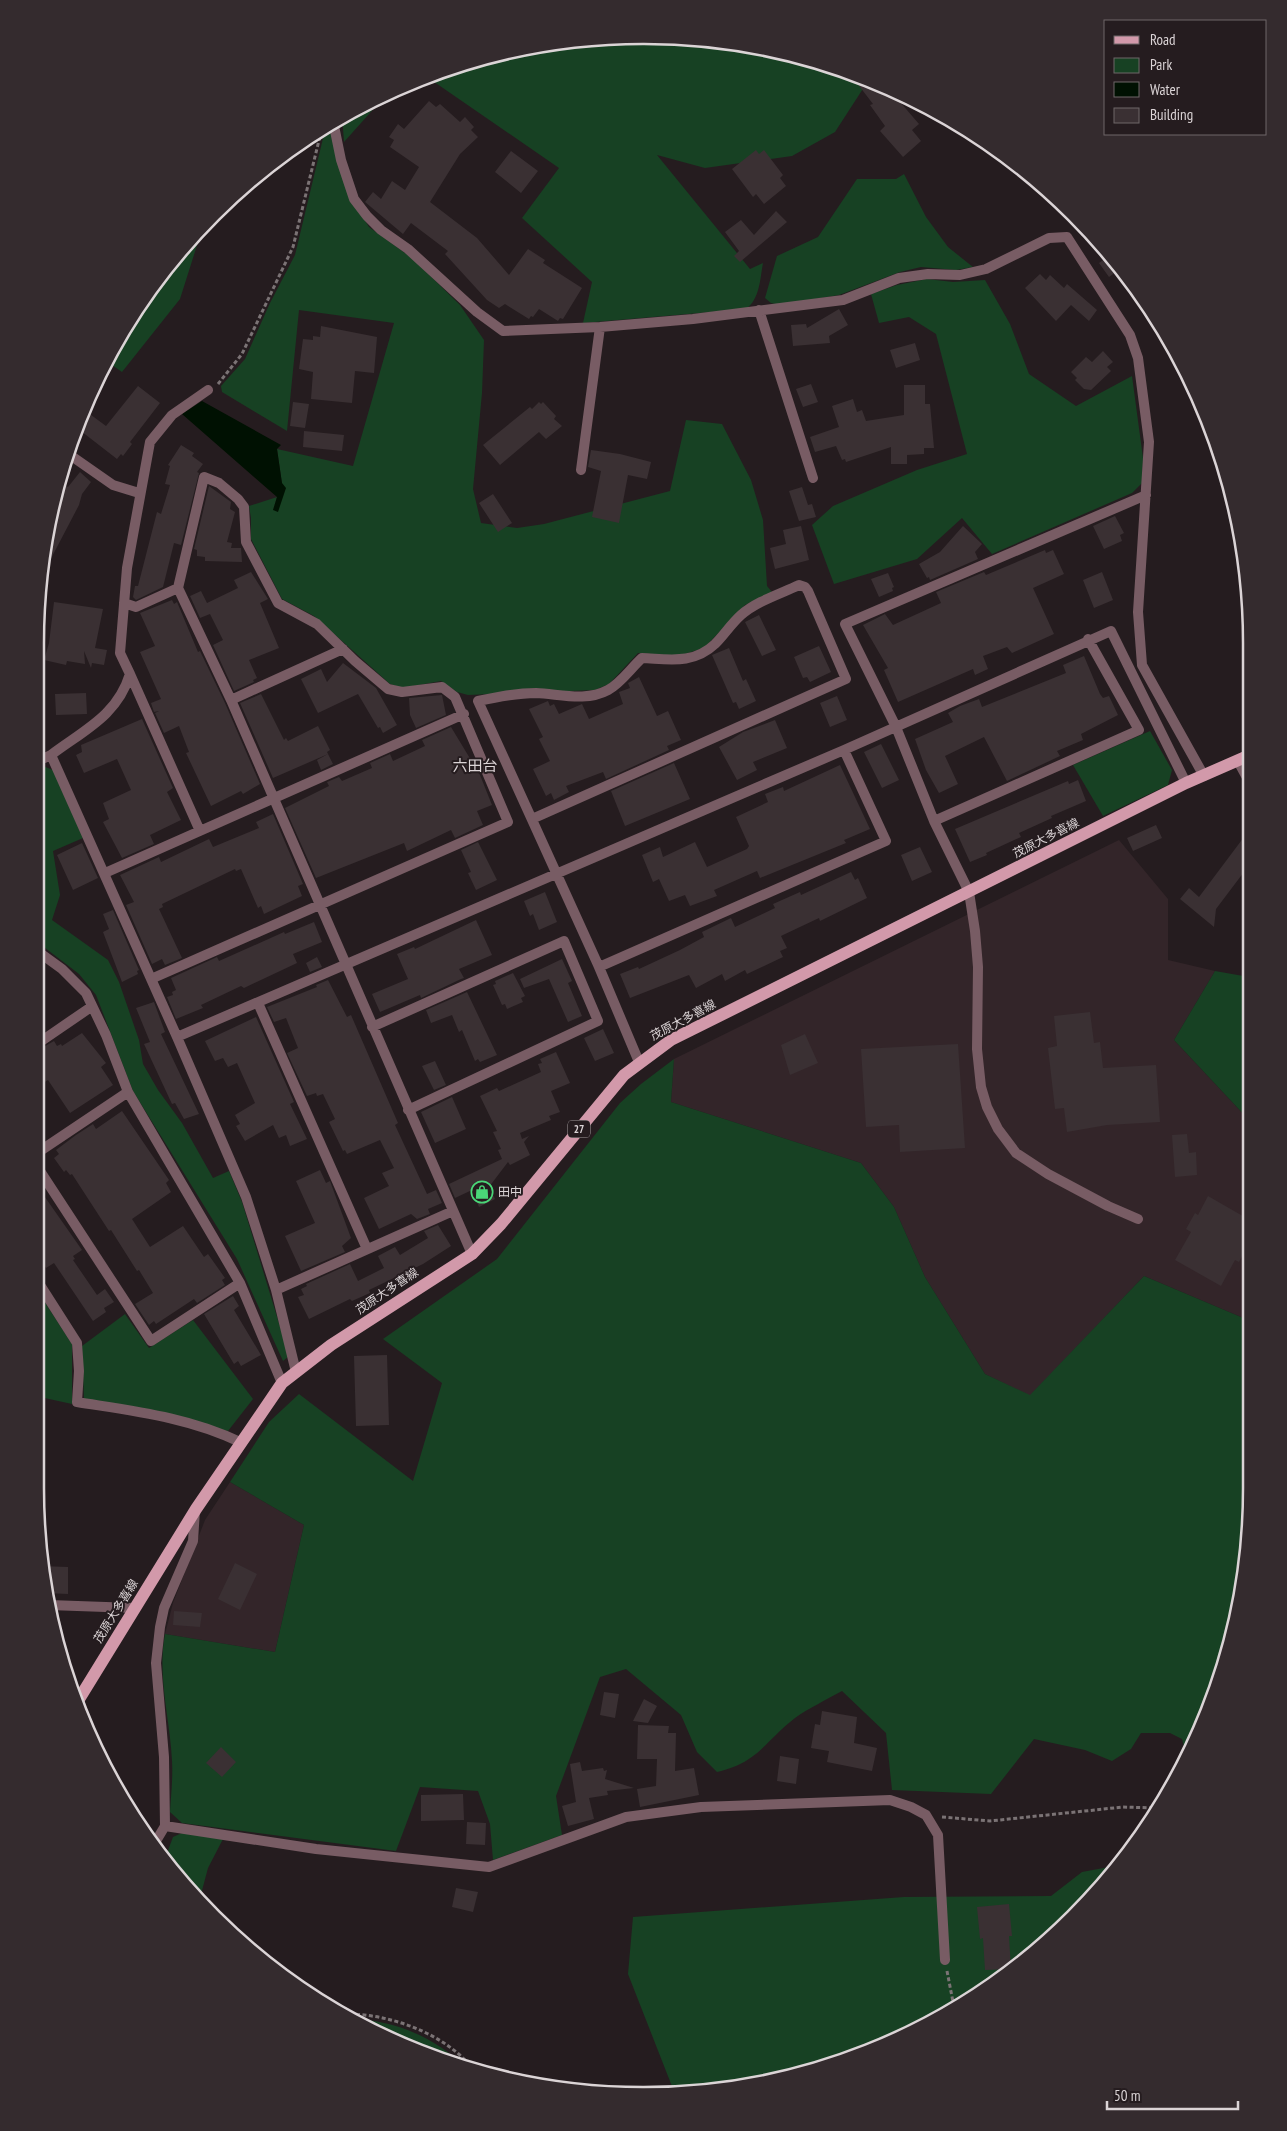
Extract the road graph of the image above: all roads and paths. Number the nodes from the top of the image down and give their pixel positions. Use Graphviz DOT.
graph roads {
  1 [pos="335,130"];
  2 [pos="320,139"];
  3 [pos="759,310"];
  4 [pos="600,327"];
  5 [pos="208,390"];
  6 [pos="74,457"];
  7 [pos="581,470"];
  8 [pos="812,478"];
  9 [pos="139,493"];
  10 [pos="1146,495"];
  11 [pos="178,588"];
  12 [pos="124,603"];
  13 [pos="1088,639"];
  14 [pos="344,649"];
  15 [pos="130,674"];
  16 [pos="230,700"];
  17 [pos="464,714"];
  18 [pos="896,727"];
  19 [pos="844,750"];
  20 [pos="51,755"];
  21 [pos="44,758"];
  22 [pos="1243,758"];
  23 [pos="1238,761"];
  24 [pos="1243,770"];
  25 [pos="1204,776"];
  26 [pos="1186,783"];
  27 [pos="273,800"];
  28 [pos="532,818"];
  29 [pos="934,820"];
  30 [pos="200,831"];
  31 [pos="556,872"];
  32 [pos="105,873"];
  33 [pos="969,892"];
  34 [pos="320,906"];
  35 [pos="44,956"];
  36 [pos="345,964"];
  37 [pos="599,967"];
  38 [pos="151,979"];
  39 [pos="258,1003"];
  40 [pos="91,1007"];
  41 [pos="372,1027"];
  42 [pos="177,1037"];
  43 [pos="44,1039"];
  44 [pos="639,1062"];
  45 [pos="128,1092"];
  46 [pos="408,1110"];
  47 [pos="44,1148"];
  48 [pos="44,1178"];
  49 [pos="453,1211"];
  50 [pos="1138,1219"];
  51 [pos="367,1249"];
  52 [pos="472,1254"];
  53 [pos="240,1283"];
  54 [pos="276,1290"];
  55 [pos="44,1291"];
  56 [pos="296,1372"];
  57 [pos="282,1383"];
  58 [pos="240,1442"];
  59 [pos="196,1509"];
  60 [pos="55,1605"];
  61 [pos="134,1608"];
  62 [pos="81,1695"];
  63 [pos="1150,1808"];
  64 [pos="926,1815"];
  65 [pos="165,1826"];
  66 [pos="158,1838"];
  67 [pos="945,1960"];
  68 [pos="953,2001"];
  69 [pos="357,2014"];
  70 [pos="462,2059"];
  1 -- 4 [label="street"];
  2 -- 5 [label="path"];
  3 -- 4 [label="street"];
  3 -- 8 [label="street"];
  3 -- 10 [label="street"];
  4 -- 7 [label="street"];
  5 -- 9 [label="street"];
  6 -- 9 [label="street"];
  9 -- 12 [label="street"];
  10 -- 18 [label="street"];
  10 -- 25 [label="street"];
  11 -- 12 [label="street"];
  11 -- 14 [label="street"];
  11 -- 16 [label="street"];
  12 -- 15 [label="street"];
  13 -- 18 [label="street"];
  13 -- 26 [label="street"];
  13 -- 29 [label="street"];
  14 -- 16 [label="street"];
  14 -- 17 [label="street"];
  15 -- 20 [label="street"];
  15 -- 30 [label="street"];
  16 -- 27 [label="street"];
  17 -- 27 [label="street"];
  17 -- 34 [label="street"];
  18 -- 19 [label="street"];
  18 -- 29 [label="street"];
  19 -- 31 [label="street"];
  19 -- 37 [label="street"];
  20 -- 21 [label="street"];
  20 -- 32 [label="street"];
  22 -- 23 [label="main road, 茂原大多喜線 / 27"];
  23 -- 24 [label="street"];
  23 -- 25 [label="main road, 茂原大多喜線 / 27"];
  25 -- 26 [label="main road, 茂原大多喜線 / 27"];
  26 -- 33 [label="main road, 茂原大多喜線 / 27"];
  27 -- 30 [label="street"];
  27 -- 34 [label="street"];
  28 -- 28 [label="street"];
  28 -- 31 [label="street"];
  29 -- 33 [label="street"];
  30 -- 32 [label="street"];
  31 -- 36 [label="street"];
  31 -- 37 [label="street"];
  32 -- 38 [label="street"];
  33 -- 44 [label="main road, 茂原大多喜線 / 27"];
  33 -- 50 [label="street"];
  34 -- 36 [label="street"];
  34 -- 38 [label="street"];
  35 -- 40 [label="street"];
  36 -- 39 [label="street"];
  36 -- 41 [label="street"];
  37 -- 44 [label="street"];
  38 -- 42 [label="street"];
  39 -- 42 [label="street"];
  39 -- 51 [label="street"];
  40 -- 43 [label="street"];
  40 -- 45 [label="street"];
  41 -- 46 [label="street"];
  41 -- 46 [label="street"];
  42 -- 54 [label="street"];
  44 -- 52 [label="main road, 茂原大多喜線 / 27"];
  45 -- 47 [label="street"];
  45 -- 53 [label="street"];
  46 -- 49 [label="street"];
  48 -- 53 [label="street"];
  49 -- 51 [label="street"];
  49 -- 52 [label="street"];
  51 -- 54 [label="street"];
  52 -- 56 [label="main road, 茂原大多喜線 / 27"];
  53 -- 57 [label="street"];
  54 -- 56 [label="street"];
  55 -- 58 [label="street"];
  56 -- 57 [label="main road, 茂原大多喜線 / 27"];
  57 -- 58 [label="main road, 茂原大多喜線 / 27"];
  58 -- 59 [label="main road, 茂原大多喜線 / 27"];
  59 -- 61 [label="main road, 茂原大多喜線 / 27"];
  59 -- 65 [label="street"];
  60 -- 61 [label="street"];
  61 -- 62 [label="main road, 茂原大多喜線 / 27"];
  63 -- 64 [label="path"];
  64 -- 65 [label="street"];
  64 -- 67 [label="street"];
  65 -- 66 [label="street"];
  67 -- 68 [label="path"];
  69 -- 70 [label="path"];
}
